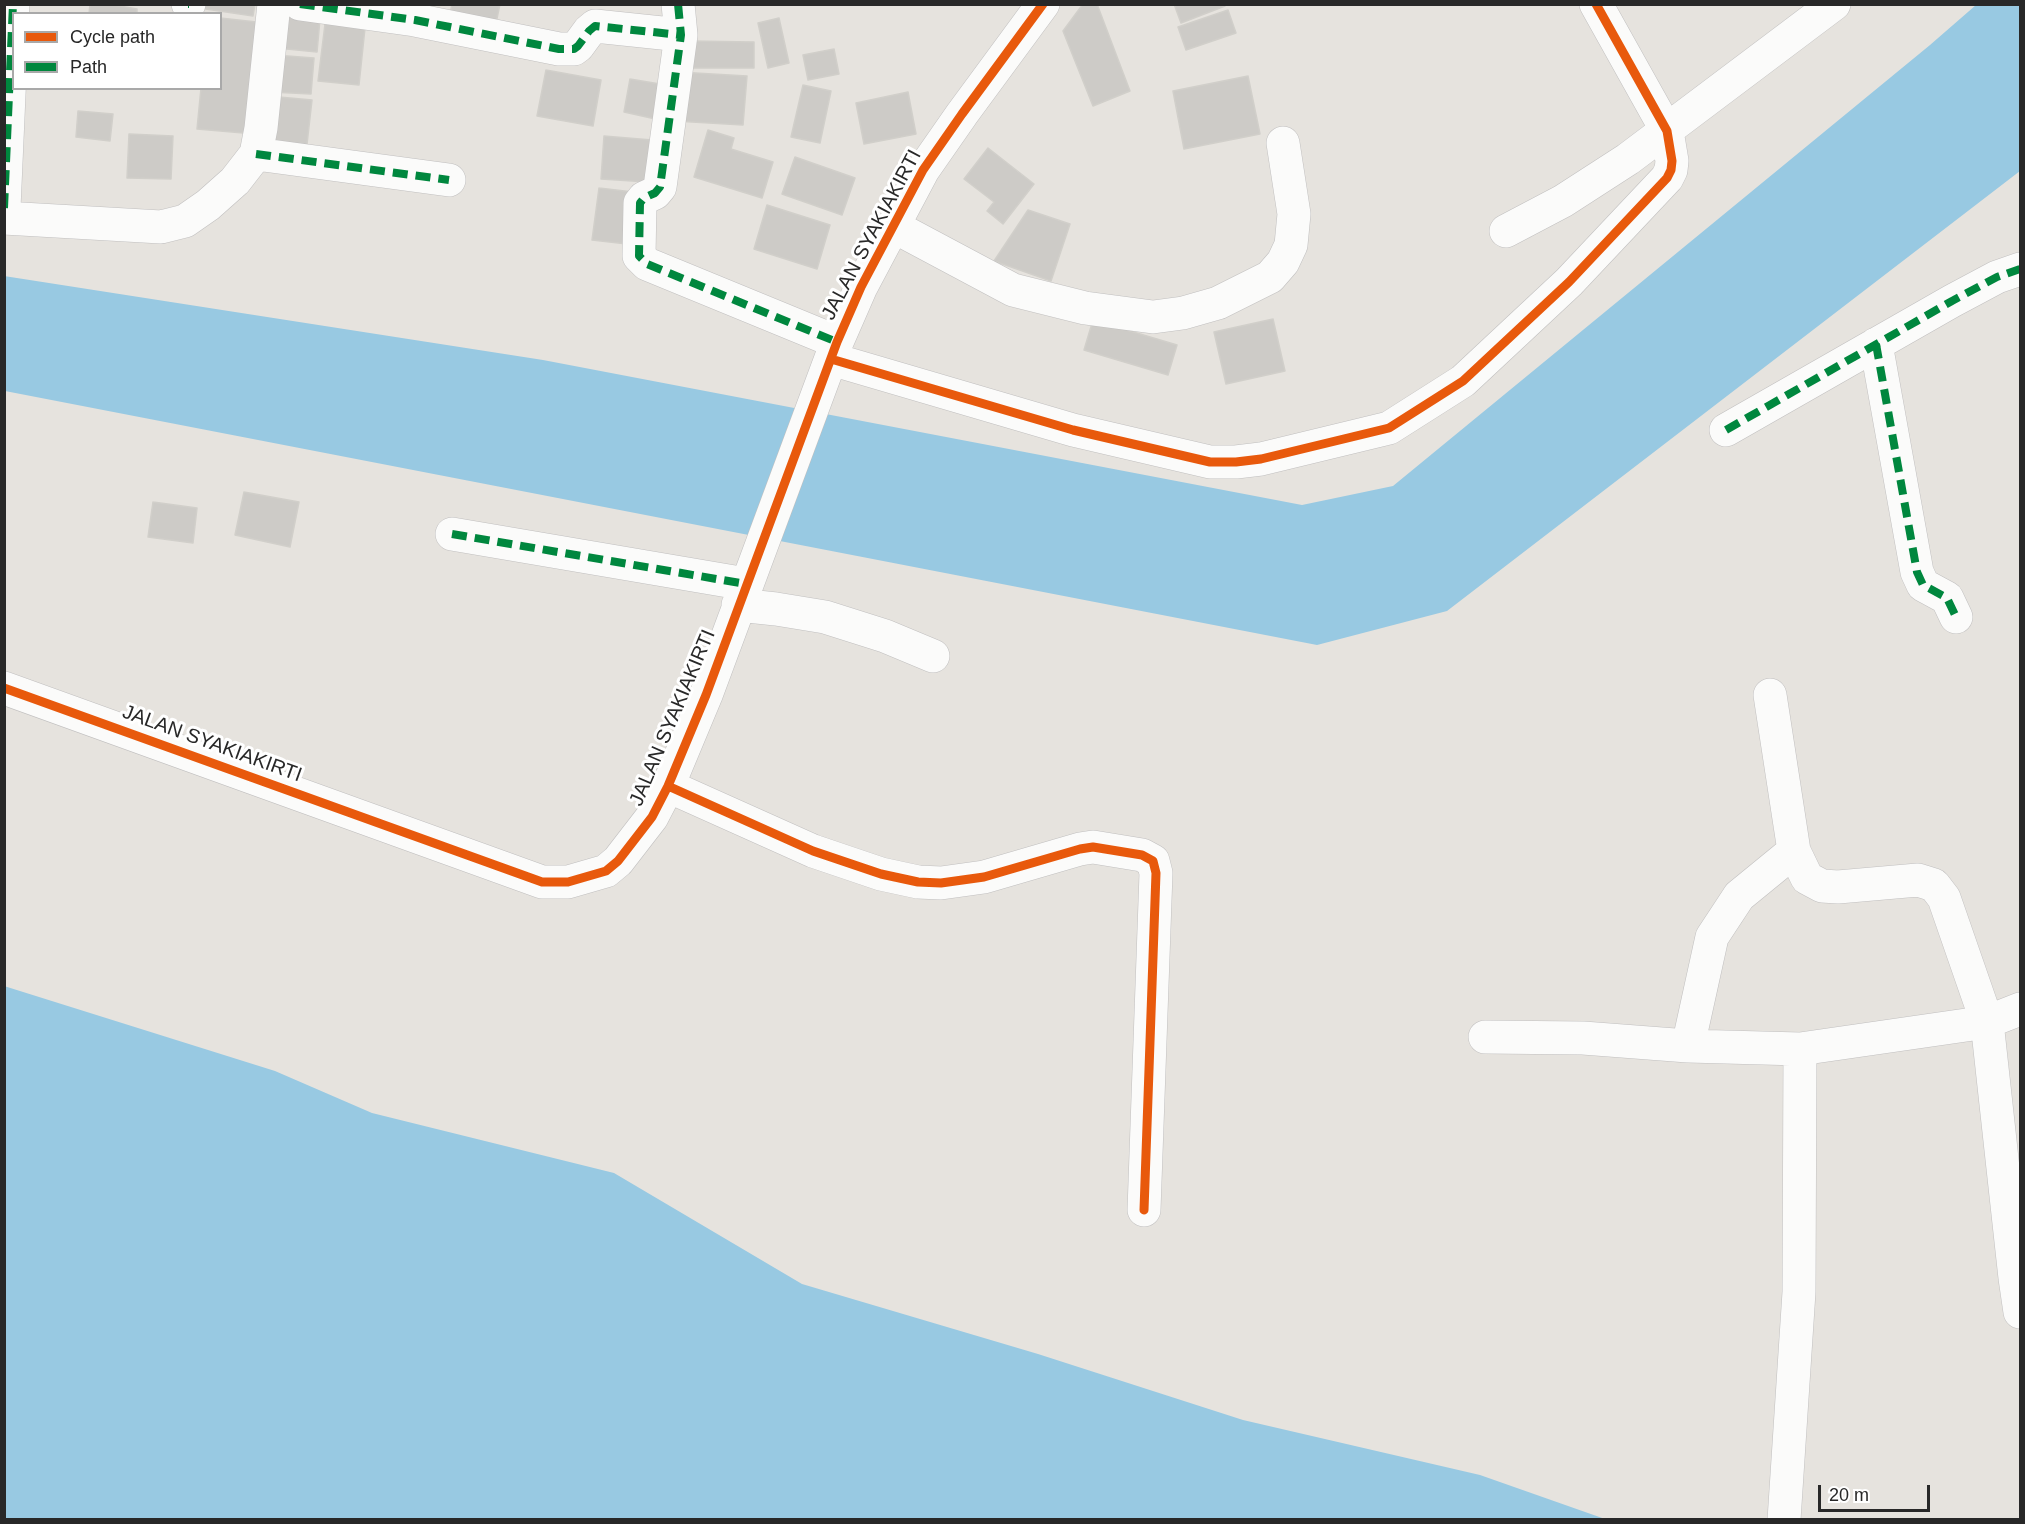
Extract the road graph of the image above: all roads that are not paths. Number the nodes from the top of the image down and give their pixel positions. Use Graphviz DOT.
graph roads {
  1 [pos="12,4"];
  2 [pos="274,4"];
  3 [pos="300,4"];
  4 [pos="1043,4"];
  5 [pos="1596,4"];
  6 [pos="1834,4"];
  7 [pos="679,20"];
  8 [pos="1667,131"];
  9 [pos="1284,143"];
  10 [pos="256,154"];
  11 [pos="449,180"];
  12 [pos="4,208"];
  13 [pos="4,218"];
  14 [pos="893,226"];
  15 [pos="1506,231"];
  16 [pos="2020,269"];
  17 [pos="1876,344"];
  18 [pos="830,362"];
  19 [pos="1726,430"];
  20 [pos="452,534"];
  21 [pos="746,584"];
  22 [pos="1956,616"];
  23 [pos="933,656"];
  24 [pos="4,688"];
  25 [pos="1770,695"];
  26 [pos="668,786"];
  27 [pos="1794,851"];
  28 [pos="2020,1009"];
  29 [pos="1987,1022"];
  30 [pos="1485,1037"];
  31 [pos="1688,1046"];
  32 [pos="1800,1048"];
  33 [pos="1144,1209"];
  34 [pos="2020,1312"];
  35 [pos="1784,1520"];
  1 -- 12 [label="street"];
  2 -- 10 [label="street"];
  3 -- 7 [label="street"];
  4 -- 14 [label="street, JALAN SYAKIAKIRTI"];
  5 -- 8 [label="street"];
  6 -- 8 [label="street"];
  7 -- 18 [label="street"];
  8 -- 15 [label="street"];
  8 -- 18 [label="street"];
  9 -- 14 [label="street"];
  10 -- 11 [label="street"];
  10 -- 13 [label="street"];
  14 -- 18 [label="street, JALAN SYAKIAKIRTI"];
  16 -- 17 [label="street"];
  17 -- 19 [label="street"];
  17 -- 22 [label="street"];
  18 -- 21 [label="street, JALAN SYAKIAKIRTI"];
  20 -- 21 [label="street"];
  21 -- 23 [label="street"];
  21 -- 26 [label="street, JALAN SYAKIAKIRTI"];
  24 -- 26 [label="street, JALAN SYAKIAKIRTI"];
  25 -- 27 [label="street"];
  26 -- 33 [label="street"];
  27 -- 29 [label="street"];
  27 -- 31 [label="street"];
  28 -- 29 [label="street"];
  29 -- 32 [label="street"];
  29 -- 34 [label="street"];
  30 -- 31 [label="street"];
  31 -- 32 [label="street"];
  32 -- 35 [label="street"];
}
